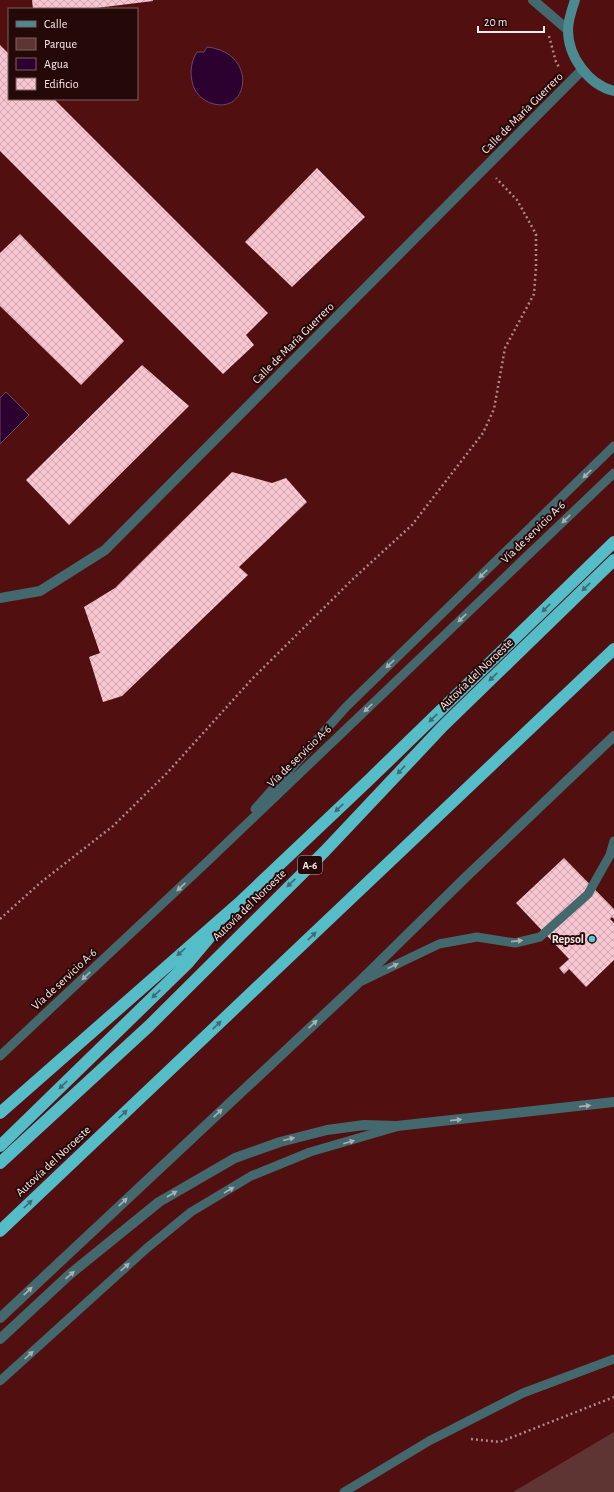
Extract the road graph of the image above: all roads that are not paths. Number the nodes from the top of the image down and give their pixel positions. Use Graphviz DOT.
graph roads {
  1 [pos="533,0"];
  2 [pos="575,0"];
  3 [pos="568,30"];
  4 [pos="582,70"];
  5 [pos="614,91"];
  6 [pos="614,446"];
  7 [pos="614,472"];
  8 [pos="614,542"];
  9 [pos="614,560"];
  10 [pos="0,598"];
  11 [pos="614,649"];
  12 [pos="614,736"];
  13 [pos="614,841"];
  14 [pos="209,860"];
  15 [pos="239,903"];
  16 [pos="358,983"];
  17 [pos="0,1056"];
  18 [pos="614,1102"];
  19 [pos="0,1113"];
  20 [pos="397,1126"];
  21 [pos="0,1146"];
  22 [pos="0,1163"];
  23 [pos="0,1231"];
  24 [pos="0,1318"];
  25 [pos="0,1339"];
  26 [pos="614,1359"];
  27 [pos="0,1381"];
  28 [pos="344,1492"];
  1 -- 3 [label="street"];
  2 -- 3 [label="street"];
  3 -- 4 [label="street"];
  4 -- 5 [label="street"];
  4 -- 10 [label="street, Calle de María Guerrero"];
  6 -- 14 [label="lane, one-way"];
  7 -- 14 [label="lane, Vía de servicio A-6, one-way"];
  8 -- 15 [label="highway, one-way"];
  9 -- 22 [label="highway, Autovía del Noroeste / A-6, one-way"];
  23 -- 11 [label="highway, Autovía del Noroeste, one-way"];
  12 -- 16 [label="street"];
  16 -- 13 [label="lane, one-way"];
  14 -- 17 [label="lane, Vía de servicio A-6, one-way"];
  15 -- 19 [label="highway, one-way"];
  15 -- 21 [label="highway, one-way"];
  24 -- 16 [label="street, one-way"];
  20 -- 18 [label="street, one-way"];
  25 -- 20 [label="street, one-way"];
  27 -- 20 [label="lane, one-way"];
  26 -- 28 [label="lane"];
}
